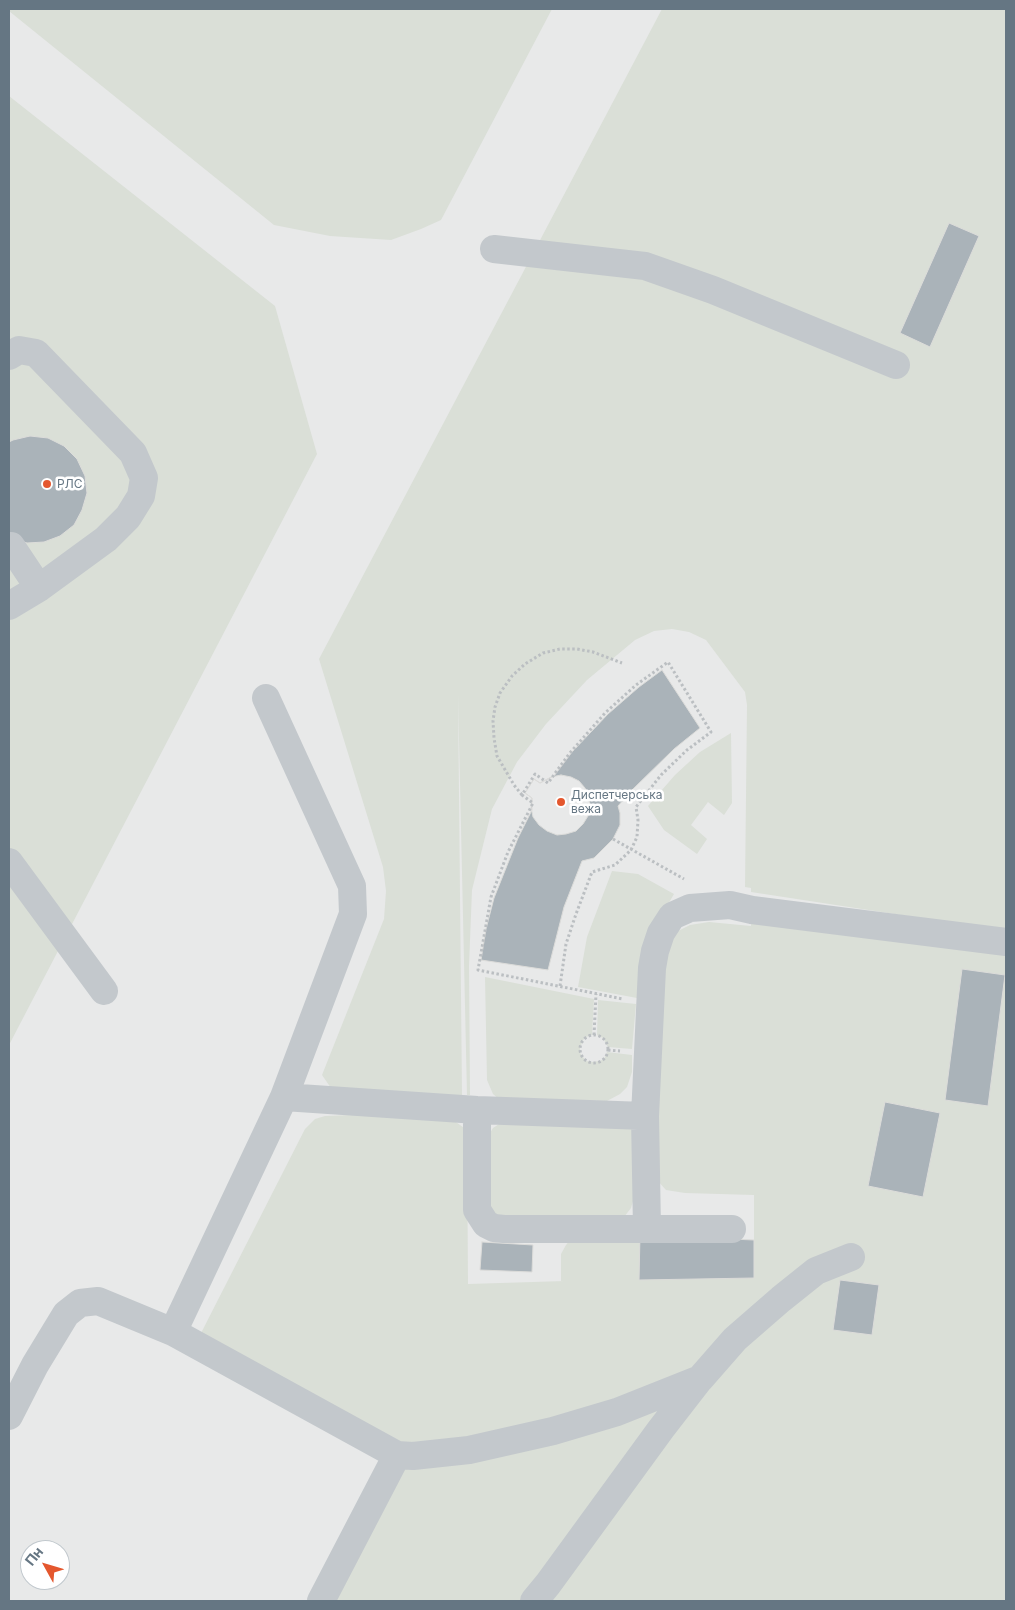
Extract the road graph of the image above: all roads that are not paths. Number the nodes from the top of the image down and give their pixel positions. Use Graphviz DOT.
graph roads {
  1 [pos="494,249"];
  2 [pos="9,356"];
  3 [pos="896,365"];
  4 [pos="11,546"];
  5 [pos="39,588"];
  6 [pos="9,606"];
  7 [pos="266,698"];
  8 [pos="9,862"];
  9 [pos="1006,942"];
  10 [pos="104,991"];
  11 [pos="284,1097"];
  12 [pos="477,1110"];
  13 [pos="645,1116"];
  14 [pos="647,1229"];
  15 [pos="732,1229"];
  16 [pos="851,1257"];
  17 [pos="173,1332"];
  18 [pos="700,1379"];
  19 [pos="9,1416"];
  20 [pos="397,1455"];
  21 [pos="322,1601"];
  22 [pos="534,1601"];
  1 -- 3 [label="lane"];
  2 -- 5 [label="lane"];
  4 -- 5 [label="lane"];
  5 -- 6 [label="lane"];
  7 -- 11 [label="lane"];
  8 -- 10 [label="lane"];
  9 -- 13 [label="lane"];
  11 -- 12 [label="lane"];
  11 -- 17 [label="lane"];
  12 -- 13 [label="lane"];
  12 -- 14 [label="lane"];
  13 -- 14 [label="lane"];
  14 -- 15 [label="lane"];
  16 -- 18 [label="lane"];
  17 -- 19 [label="lane"];
  17 -- 20 [label="lane"];
  18 -- 20 [label="lane"];
  18 -- 22 [label="lane"];
  20 -- 21 [label="lane"];
}
